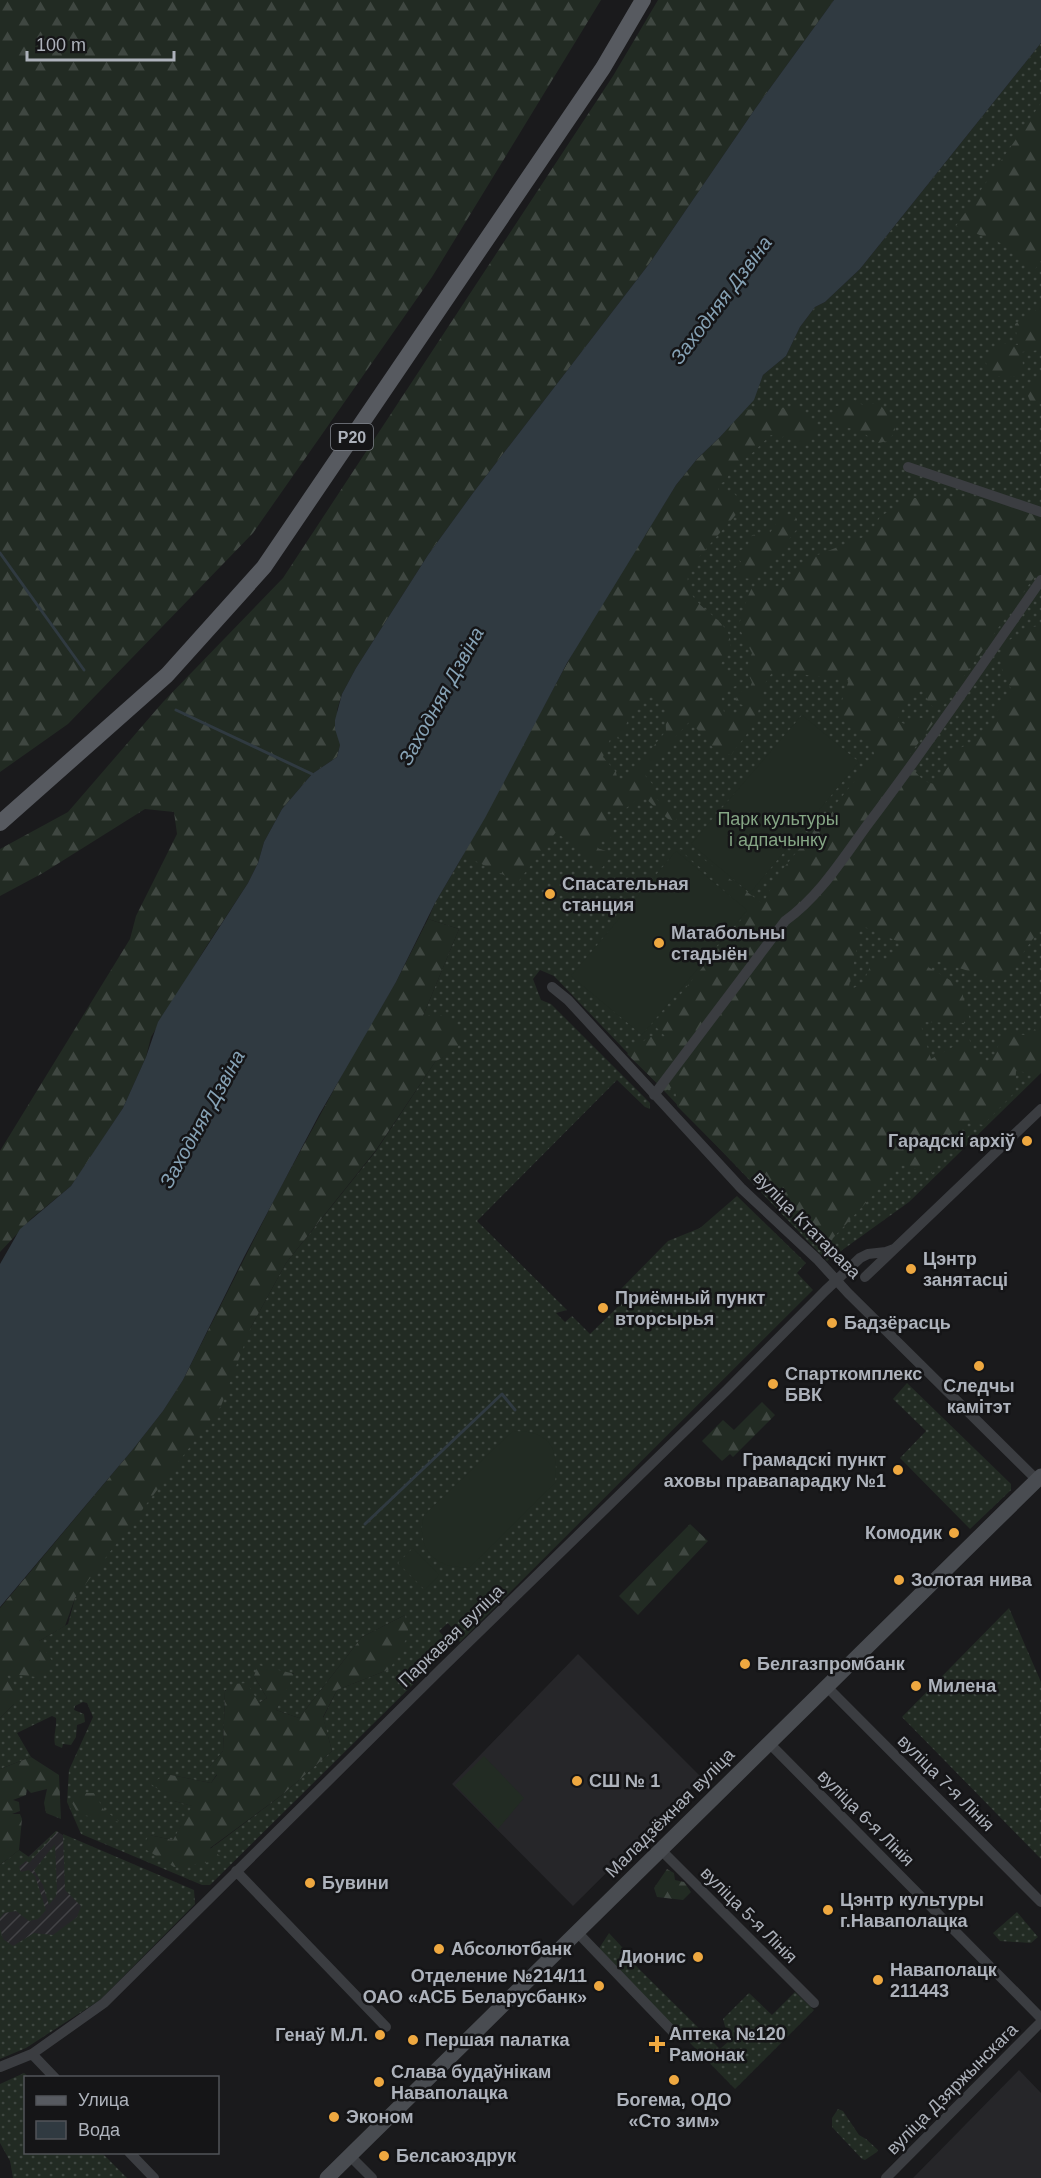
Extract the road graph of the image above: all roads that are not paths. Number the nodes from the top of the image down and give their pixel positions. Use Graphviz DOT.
graph roads {
  1 [pos="643,0"];
  2 [pos="908,467"];
  3 [pos="1041,512"];
  4 [pos="1041,580"];
  5 [pos="0,823"];
  6 [pos="552,987"];
  7 [pos="654,1095"];
  8 [pos="1041,1109"];
  9 [pos="894,1249"];
  10 [pos="865,1277"];
  11 [pos="836,1280"];
  12 [pos="1040,1480"];
  13 [pos="827,1688"];
  14 [pos="769,1743"];
  15 [pos="661,1850"];
  16 [pos="236,1871"];
  17 [pos="1041,1902"];
  18 [pos="577,1932"];
  19 [pos="814,2003"];
  20 [pos="1041,2020"];
  21 [pos="386,2027"];
  22 [pos="675,2034"];
  23 [pos="32,2054"];
  24 [pos="0,2067"];
  25 [pos="53,2076"];
  26 [pos="131,2154"];
  27 [pos="350,2156"];
  28 [pos="154,2178"];
  29 [pos="327,2178"];
  30 [pos="372,2178"];
  31 [pos="886,2178"];
  1 -- 5 [label="main road, Р20"];
  2 -- 3 [label="street"];
  4 -- 7 [label="street"];
  6 -- 7 [label="street, вуліца Ктатарава"];
  7 -- 11 [label="street, вуліца Ктатарава"];
  8 -- 9 [label="street, Паркавая вуліца"];
  9 -- 10 [label="street, Паркавая вуліца"];
  9 -- 11 [label="street, Паркавая вуліца"];
  11 -- 12 [label="street, вуліца Ктатарава"];
  11 -- 16 [label="street, Паркавая вуліца"];
  12 -- 13 [label="street, Маладзёжная вуліца"];
  13 -- 14 [label="street, Маладзёжная вуліца"];
  13 -- 17 [label="street, вуліца 7-я Лінія"];
  14 -- 15 [label="street, Маладзёжная вуліца"];
  14 -- 20 [label="street, вуліца 6-я Лінія"];
  15 -- 18 [label="street, Маладзёжная вуліца"];
  15 -- 19 [label="street, вуліца 5-я Лінія"];
  16 -- 21 [label="street"];
  16 -- 23 [label="street, Паркавая вуліца"];
  18 -- 22 [label="street"];
  18 -- 27 [label="street, Маладзёжная вуліца"];
  20 -- 31 [label="street, вуліца Дзяржынскага"];
  23 -- 24 [label="street, Паркавая вуліца"];
  23 -- 25 [label="street"];
  26 -- 28 [label="street"];
  27 -- 29 [label="street, Маладзёжная вуліца"];
  27 -- 30 [label="street"];
}
